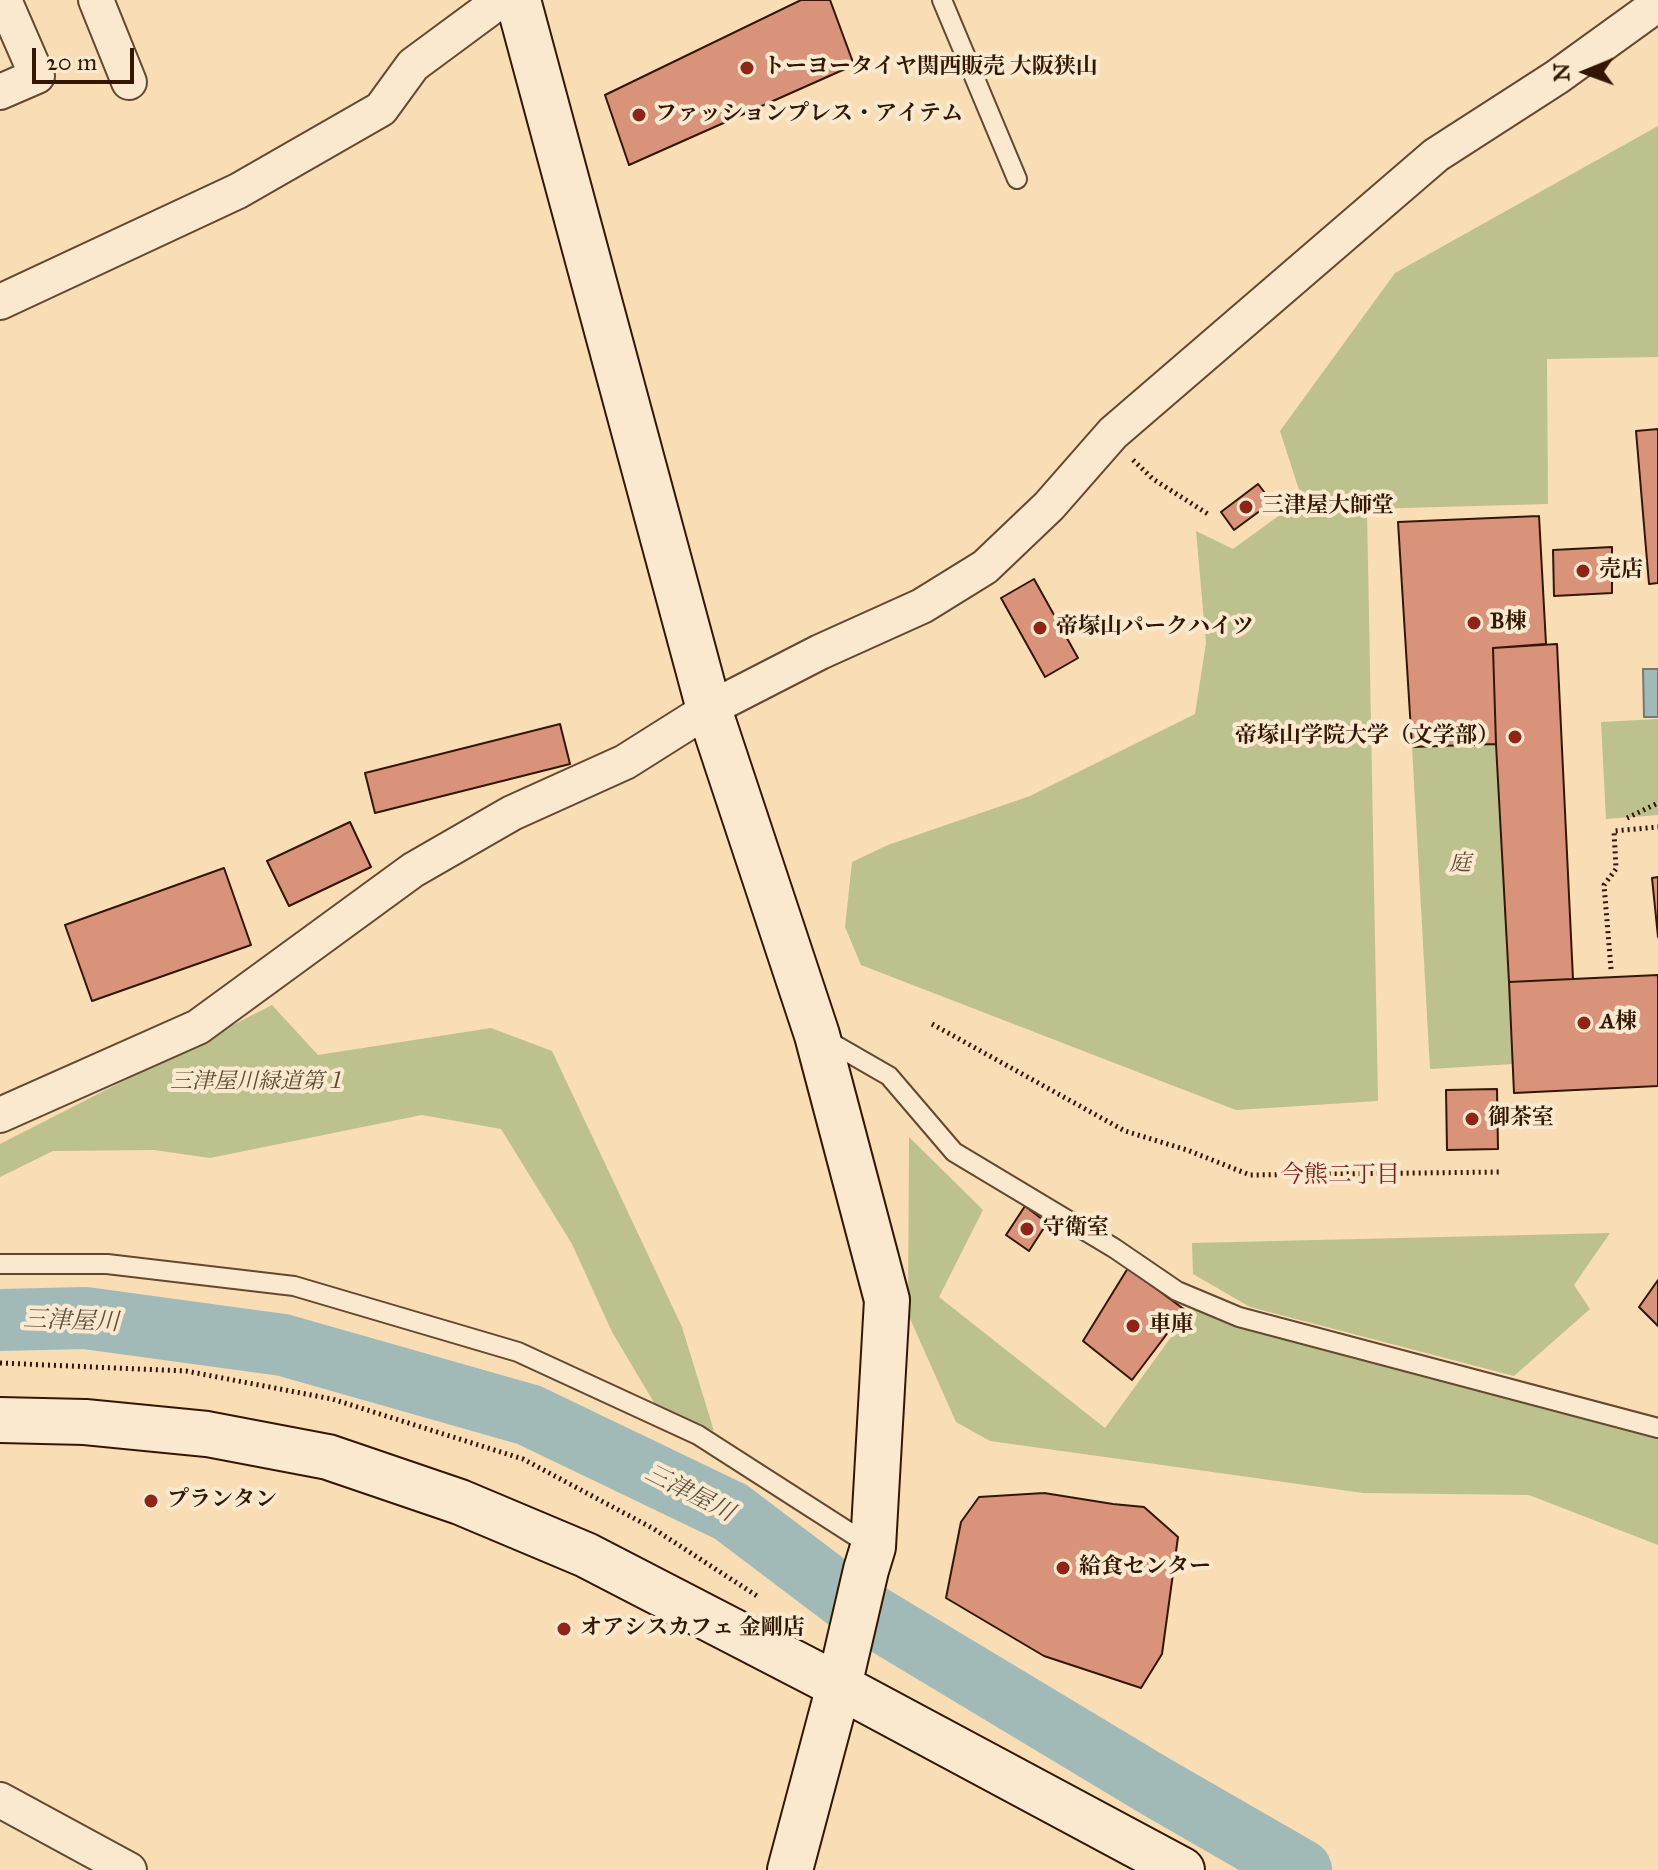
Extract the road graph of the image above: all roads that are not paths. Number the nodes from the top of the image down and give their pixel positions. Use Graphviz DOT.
graph roads {
  1 [pos="4,0"];
  2 [pos="96,0"];
  3 [pos="501,0"];
  4 [pos="518,0"];
  5 [pos="942,0"];
  6 [pos="1658,4"];
  7 [pos="129,82"];
  8 [pos="0,92"];
  9 [pos="1017,179"];
  10 [pos="0,302"];
  11 [pos="709,709"];
  12 [pos="817,1035"];
  13 [pos="0,1115"];
  14 [pos="0,1264"];
  15 [pos="0,1420"];
  16 [pos="1658,1428"];
  17 [pos="869,1559"];
  18 [pos="839,1686"];
  19 [pos="0,1800"];
  20 [pos="129,1870"];
  21 [pos="790,1870"];
  22 [pos="1182,1870"];
  1 -- 8 [label="street"];
  2 -- 7 [label="street"];
  3 -- 10 [label="street"];
  4 -- 11 [label="street"];
  5 -- 9 [label="lane"];
  6 -- 11 [label="street"];
  11 -- 12 [label="street"];
  11 -- 13 [label="street"];
  12 -- 16 [label="lane"];
  12 -- 17 [label="street"];
  14 -- 17 [label="lane"];
  15 -- 18 [label="street"];
  17 -- 18 [label="street"];
  18 -- 21 [label="street"];
  18 -- 22 [label="street"];
  19 -- 20 [label="street"];
}
